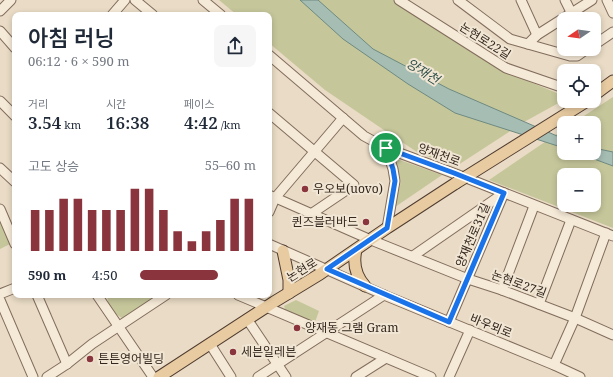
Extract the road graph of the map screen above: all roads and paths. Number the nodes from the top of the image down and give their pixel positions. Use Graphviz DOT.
graph roads {
  1 [pos="11,0"];
  2 [pos="125,0"];
  3 [pos="135,0"];
  4 [pos="203,0"];
  5 [pos="399,0"];
  6 [pos="459,0"];
  7 [pos="521,0"];
  8 [pos="565,0"];
  9 [pos="592,0"];
  10 [pos="607,0"];
  11 [pos="0,11"];
  12 [pos="115,12"];
  13 [pos="149,12"];
  14 [pos="218,12"];
  15 [pos="571,12"];
  16 [pos="575,12"];
  17 [pos="613,13"];
  18 [pos="557,23"];
  19 [pos="0,31"];
  20 [pos="613,32"];
  21 [pos="537,35"];
  22 [pos="601,40"];
  23 [pos="528,44"];
  24 [pos="12,45"];
  25 [pos="557,52"];
  26 [pos="272,58"];
  27 [pos="613,81"];
  28 [pos="557,86"];
  29 [pos="613,87"];
  30 [pos="601,90"];
  31 [pos="601,93"];
  32 [pos="0,101"];
  33 [pos="575,108"];
  34 [pos="12,113"];
  35 [pos="272,115"];
  36 [pos="342,118"];
  37 [pos="386,148"];
  38 [pos="314,150"];
  39 [pos="2,173"];
  40 [pos="12,180"];
  41 [pos="504,193"];
  42 [pos="272,197"];
  43 [pos="534,206"];
  44 [pos="0,209"];
  45 [pos="311,214"];
  46 [pos="571,220"];
  47 [pos="387,228"];
  48 [pos="610,235"];
  49 [pos="12,237"];
  50 [pos="371,240"];
  51 [pos="272,246"];
  52 [pos="356,250"];
  53 [pos="283,251"];
  54 [pos="413,256"];
  55 [pos="327,269"];
  56 [pos="468,279"];
  57 [pos="365,286"];
  58 [pos="12,289"];
  59 [pos="502,290"];
  60 [pos="289,292"];
  61 [pos="0,294"];
  62 [pos="384,295"];
  63 [pos="38,298"];
  64 [pos="98,298"];
  65 [pos="162,298"];
  66 [pos="245,298"];
  67 [pos="0,300"];
  68 [pos="539,304"];
  69 [pos="266,307"];
  70 [pos="575,318"];
  71 [pos="247,319"];
  72 [pos="449,322"];
  73 [pos="118,327"];
  74 [pos="470,330"];
  75 [pos="325,332"];
  76 [pos="613,334"];
  77 [pos="210,344"];
  78 [pos="386,358"];
  79 [pos="67,364"];
  80 [pos="277,364"];
  81 [pos="554,365"];
  82 [pos="569,375"];
  83 [pos="33,377"];
  84 [pos="47,377"];
  85 [pos="153,377"];
  86 [pos="159,377"];
  87 [pos="231,377"];
  88 [pos="258,377"];
  89 [pos="286,377"];
  90 [pos="356,377"];
  91 [pos="431,377"];
  92 [pos="449,377"];
  93 [pos="580,377"];
  1 -- 11 [label="street"];
  2 -- 12 [label="street"];
  3 -- 13 [label="street"];
  4 -- 14 [label="street"];
  5 -- 28 [label="street, 논현로22길"];
  6 -- 23 [label="street"];
  7 -- 21 [label="street"];
  8 -- 15 [label="street"];
  9 -- 16 [label="street"];
  10 -- 17 [label="street"];
  18 -- 21 [label="street"];
  19 -- 24 [label="street"];
  20 -- 22 [label="street"];
  21 -- 23 [label="street"];
  23 -- 25 [label="street"];
  26 -- 36 [label="street, 양재천로"];
  27 -- 30 [label="main road"];
  29 -- 31 [label="main road"];
  32 -- 34 [label="street"];
  33 -- 47 [label="main road, 논현로, bridge"];
  35 -- 38 [label="street"];
  36 -- 37 [label="street, 양재천로"];
  36 -- 38 [label="street"];
  37 -- 41 [label="street, 양재천로"];
  37 -- 47 [label="street"];
  38 -- 42 [label="street"];
  38 -- 45 [label="street"];
  39 -- 40 [label="street"];
  41 -- 43 [label="street, 양재천로"];
  41 -- 54 [label="street, 양재천로31길"];
  41 -- 56 [label="street, 양재천로31길"];
  42 -- 45 [label="street, 논현로27길"];
  43 -- 46 [label="street, 양재천로"];
  43 -- 59 [label="street"];
  44 -- 49 [label="street"];
  45 -- 50 [label="street, 논현로27길"];
  46 -- 48 [label="street, 양재천로"];
  46 -- 68 [label="street"];
  47 -- 50 [label="main road, 논현로"];
  48 -- 70 [label="street"];
  50 -- 52 [label="main road, 논현로"];
  50 -- 54 [label="street, 논현로27길"];
  51 -- 53 [label="street, 바우뫼로"];
  52 -- 55 [label="main road, 논현로"];
  52 -- 57 [label="main road"];
  53 -- 55 [label="street, 바우뫼로"];
  53 -- 60 [label="main road"];
  54 -- 56 [label="street, 논현로27길"];
  55 -- 57 [label="street, 바우뫼로"];
  55 -- 60 [label="main road, 논현로"];
  56 -- 59 [label="street, 논현로27길"];
  56 -- 72 [label="street, 양재천로31길"];
  57 -- 62 [label="street, 바우뫼로"];
  58 -- 61 [label="street"];
  59 -- 68 [label="street, 논현로27길"];
  60 -- 69 [label="main road, 논현로"];
  62 -- 72 [label="street, 바우뫼로"];
  62 -- 75 [label="street"];
  63 -- 79 [label="street"];
  64 -- 73 [label="street"];
  65 -- 73 [label="street"];
  66 -- 69 [label="street"];
  67 -- 83 [label="street"];
  68 -- 70 [label="street, 논현로27길"];
  69 -- 71 [label="main road, 논현로"];
  69 -- 75 [label="street"];
  70 -- 76 [label="street, 논현로27길"];
  70 -- 81 [label="street"];
  71 -- 77 [label="main road, 논현로"];
  71 -- 80 [label="street"];
  72 -- 74 [label="street, 바우뫼로"];
  73 -- 79 [label="street"];
  73 -- 85 [label="street"];
  74 -- 81 [label="street, 바우뫼로"];
  74 -- 92 [label="street"];
  75 -- 78 [label="street"];
  75 -- 80 [label="street"];
  77 -- 86 [label="main road, 논현로"];
  77 -- 87 [label="street"];
  78 -- 90 [label="street"];
  78 -- 91 [label="street"];
  79 -- 84 [label="street"];
  80 -- 88 [label="street"];
  80 -- 89 [label="street"];
  81 -- 82 [label="street, 바우뫼로"];
  82 -- 93 [label="street, 바우뫼로"];
}
